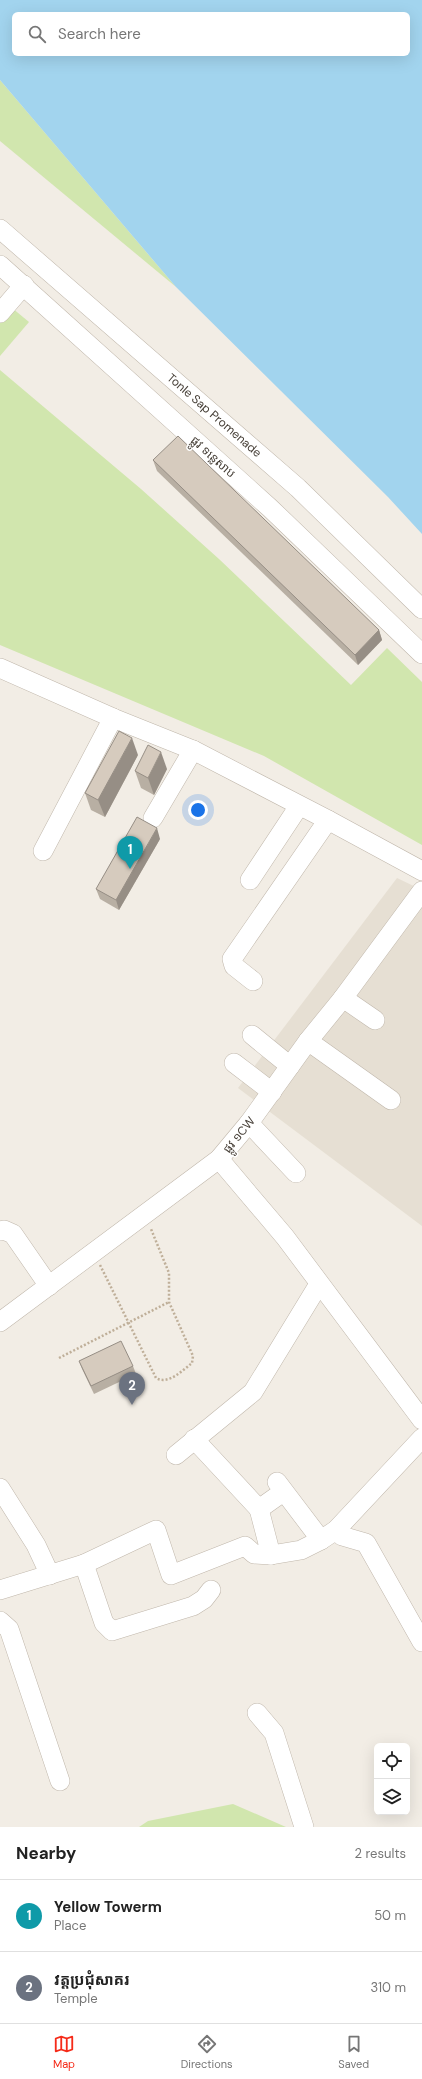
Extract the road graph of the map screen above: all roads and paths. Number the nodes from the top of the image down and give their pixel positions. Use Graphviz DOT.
graph roads {
  1 [pos="0,229"];
  2 [pos="0,265"];
  3 [pos="24,286"];
  4 [pos="0,313"];
  5 [pos="422,609"];
  6 [pos="422,654"];
  7 [pos="0,668"];
  8 [pos="113,718"];
  9 [pos="193,750"];
  10 [pos="298,806"];
  11 [pos="153,818"];
  12 [pos="328,820"];
  13 [pos="43,851"];
  14 [pos="422,871"];
  15 [pos="250,880"];
  16 [pos="422,891"];
  17 [pos="253,981"];
  18 [pos="343,998"];
  19 [pos="375,1020"];
  20 [pos="252,1035"];
  21 [pos="308,1041"];
  22 [pos="234,1063"];
  23 [pos="290,1066"];
  24 [pos="272,1092"];
  25 [pos="391,1100"];
  26 [pos="249,1123"];
  27 [pos="219,1160"];
  28 [pos="296,1173"];
  29 [pos="144,1214"];
  30 [pos="0,1231"];
  31 [pos="94,1252"];
  32 [pos="319,1284"];
  33 [pos="49,1286"];
  34 [pos="169,1302"];
  35 [pos="0,1322"];
  36 [pos="128,1323"];
  37 [pos="59,1358"];
  38 [pos="422,1420"];
  39 [pos="422,1438"];
  40 [pos="194,1439"];
  41 [pos="176,1455"];
  42 [pos="0,1488"];
  43 [pos="259,1509"];
  44 [pos="328,1535"];
  45 [pos="271,1555"];
  46 [pos="84,1564"];
  47 [pos="50,1575"];
  48 [pos="0,1590"];
  49 [pos="211,1590"];
  50 [pos="0,1622"];
  51 [pos="422,1642"];
  52 [pos="257,1713"];
  53 [pos="60,1780"];
  54 [pos="304,1827"];
  1 -- 5 [label="street, Tonle Sap Promenade"];
  2 -- 3 [label="street, ផ្លូវ ទន្លេសាប"];
  3 -- 4 [label="street"];
  3 -- 6 [label="street, ផ្លូវ ទន្លេសាប"];
  7 -- 8 [label="street"];
  8 -- 9 [label="street"];
  8 -- 13 [label="street"];
  9 -- 10 [label="street"];
  9 -- 11 [label="street"];
  10 -- 12 [label="street"];
  10 -- 15 [label="street"];
  12 -- 14 [label="street"];
  12 -- 17 [label="street"];
  16 -- 18 [label="street, ផ្លូវ ១CW"];
  18 -- 19 [label="street"];
  18 -- 21 [label="street, ផ្លូវ ១CW"];
  20 -- 23 [label="street"];
  21 -- 23 [label="street, ផ្លូវ ១CW"];
  21 -- 25 [label="street"];
  22 -- 24 [label="street"];
  23 -- 24 [label="street, ផ្លូវ ១CW"];
  24 -- 26 [label="street, ផ្លូវ ១CW"];
  26 -- 27 [label="street, ផ្លូវ ១CW"];
  26 -- 28 [label="street"];
  27 -- 29 [label="street, ផ្លូវ ១CW"];
  27 -- 32 [label="street"];
  29 -- 31 [label="street, ផ្លូវ ១CW"];
  29 -- 34 [label="path"];
  30 -- 33 [label="street"];
  31 -- 33 [label="street, ផ្លូវ ១CW"];
  31 -- 36 [label="path"];
  32 -- 38 [label="street"];
  32 -- 40 [label="street"];
  33 -- 35 [label="street, ផ្លូវ ១CW"];
  34 -- 36 [label="path"];
  34 -- 36 [label="path"];
  36 -- 37 [label="path"];
  39 -- 44 [label="street"];
  40 -- 41 [label="street"];
  40 -- 43 [label="street"];
  42 -- 47 [label="street"];
  43 -- 44 [label="street"];
  43 -- 45 [label="street"];
  44 -- 45 [label="street"];
  44 -- 51 [label="street"];
  45 -- 46 [label="street"];
  46 -- 47 [label="street"];
  46 -- 49 [label="street"];
  47 -- 48 [label="street"];
  50 -- 53 [label="street"];
  52 -- 54 [label="street"];
}
